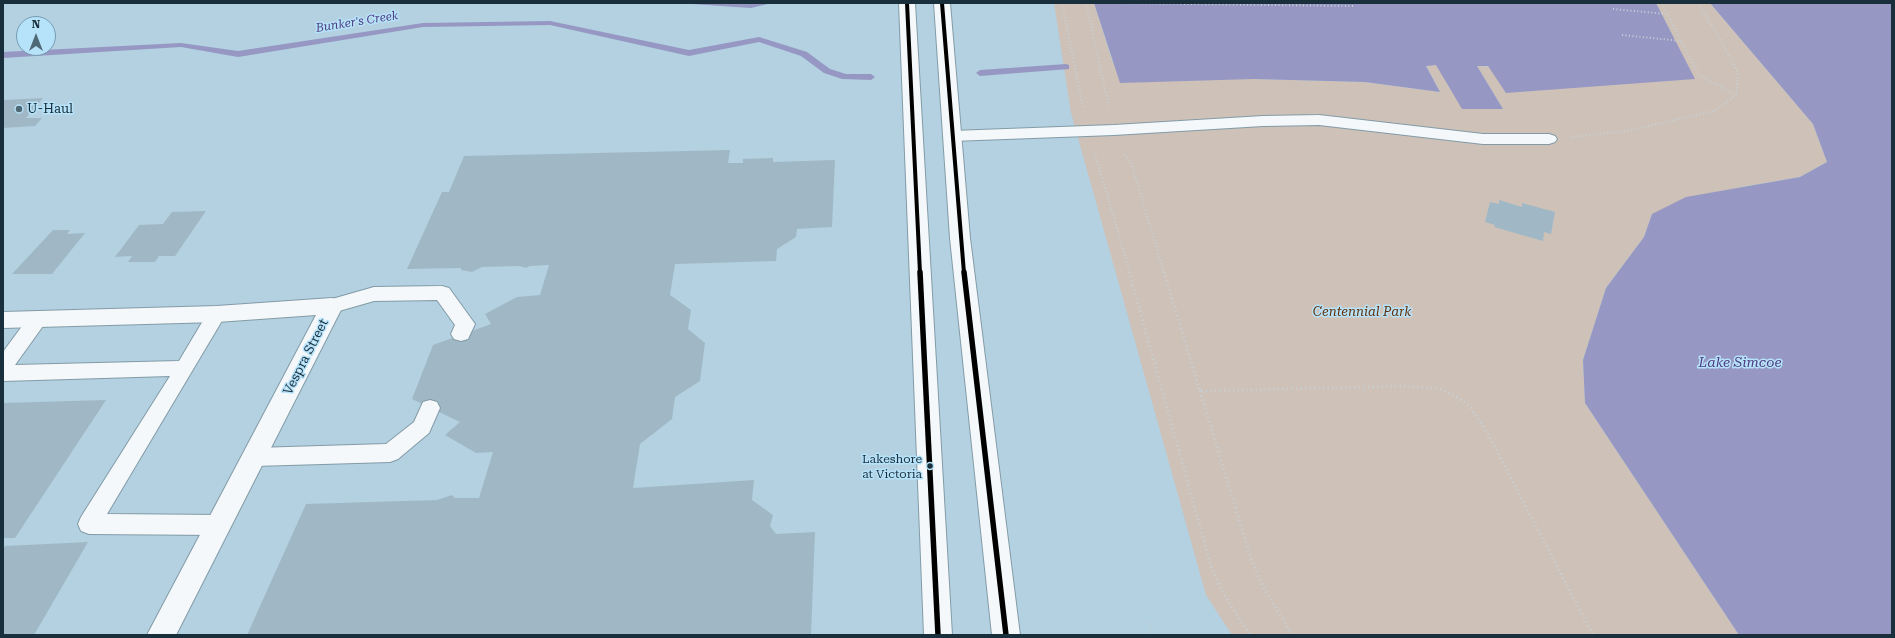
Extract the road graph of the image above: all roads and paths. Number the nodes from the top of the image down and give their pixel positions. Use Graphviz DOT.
graph roads {
  1 [pos="907,3"];
  2 [pos="942,3"];
  3 [pos="1062,3"];
  4 [pos="1086,3"];
  5 [pos="1107,3"];
  6 [pos="1662,3"];
  7 [pos="1698,3"];
  8 [pos="1354,6"];
  9 [pos="1613,9"];
  10 [pos="1668,14"];
  11 [pos="1622,35"];
  12 [pos="1682,41"];
  13 [pos="1736,95"];
  14 [pos="1114,130"];
  15 [pos="1088,131"];
  16 [pos="952,136"];
  17 [pos="1549,139"];
  18 [pos="332,306"];
  19 [pos="218,314"];
  20 [pos="38,319"];
  21 [pos="3,320"];
  22 [pos="462,334"];
  23 [pos="3,367"];
  24 [pos="185,368"];
  25 [pos="3,373"];
  26 [pos="1200,391"];
  27 [pos="430,408"];
  28 [pos="254,456"];
  29 [pos="218,525"];
  30 [pos="1149,623"];
  31 [pos="161,635"];
  32 [pos="938,635"];
  33 [pos="1006,635"];
  34 [pos="1152,635"];
  35 [pos="1250,635"];
  36 [pos="1292,635"];
  37 [pos="1593,635"];
  1 -- 32 [label="main road"];
  2 -- 16 [label="main road"];
  3 -- 15 [label="path"];
  4 -- 14 [label="path"];
  5 -- 8 [label="path"];
  6 -- 10 [label="path"];
  7 -- 13 [label="path"];
  9 -- 10 [label="path"];
  10 -- 12 [label="path"];
  11 -- 12 [label="path"];
  12 -- 13 [label="path"];
  13 -- 17 [label="path"];
  14 -- 15 [label="lane"];
  14 -- 17 [label="lane"];
  14 -- 26 [label="path"];
  15 -- 16 [label="lane"];
  15 -- 35 [label="path"];
  16 -- 33 [label="main road"];
  18 -- 19 [label="main road, Vespra Street"];
  18 -- 22 [label="lane"];
  18 -- 28 [label="main road, Vespra Street"];
  19 -- 20 [label="main road, Vespra Street"];
  19 -- 24 [label="lane"];
  20 -- 21 [label="main road, Vespra Street"];
  20 -- 23 [label="lane"];
  24 -- 25 [label="lane"];
  24 -- 29 [label="lane"];
  26 -- 36 [label="path"];
  26 -- 37 [label="path"];
  27 -- 28 [label="lane"];
  28 -- 29 [label="main road, Vespra Street"];
  29 -- 31 [label="main road, Vespra Street"];
  30 -- 34 [label="path"];
}
